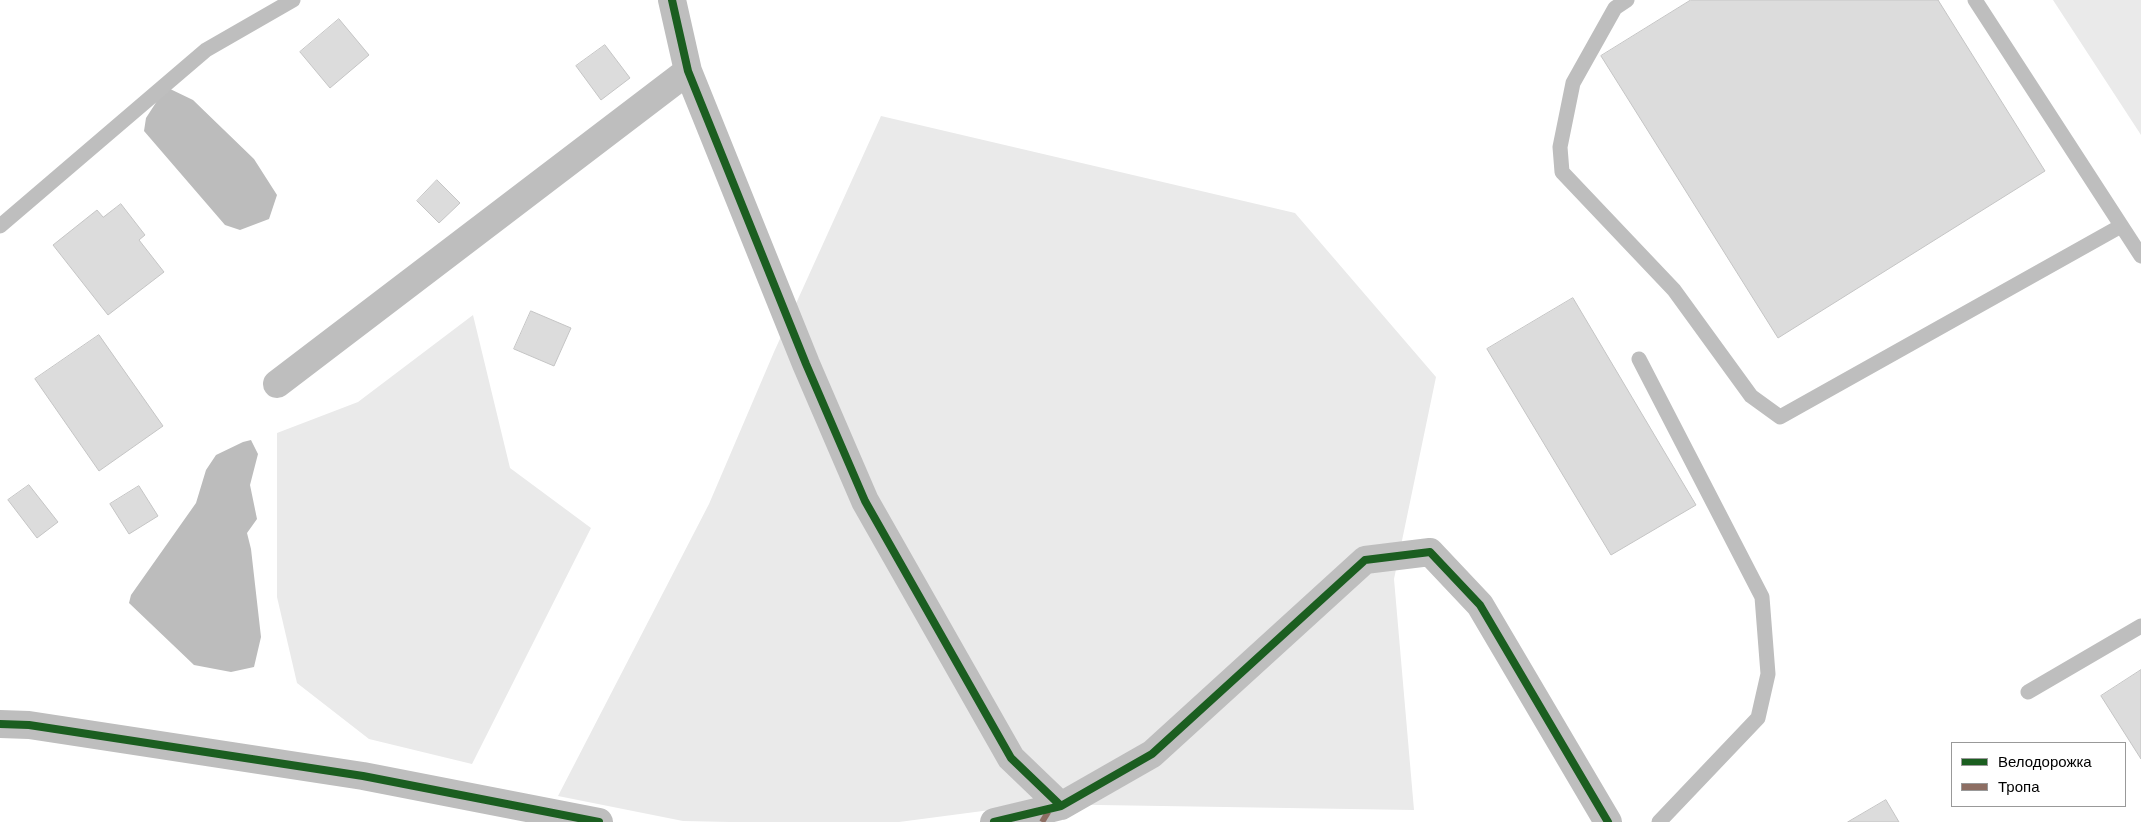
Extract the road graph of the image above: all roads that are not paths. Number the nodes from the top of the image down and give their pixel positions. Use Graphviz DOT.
graph roads {
  1 [pos="293,0"];
  2 [pos="672,0"];
  3 [pos="1627,0"];
  4 [pos="1975,0"];
  5 [pos="688,71"];
  6 [pos="0,226"];
  7 [pos="2121,226"];
  8 [pos="2141,256"];
  9 [pos="1639,359"];
  10 [pos="276,384"];
  11 [pos="2141,626"];
  12 [pos="2028,692"];
  13 [pos="0,724"];
  14 [pos="1060,806"];
  15 [pos="599,822"];
  16 [pos="994,822"];
  17 [pos="1608,822"];
  18 [pos="1659,822"];
  1 -- 6 [label="lane"];
  2 -- 5 [label="street"];
  3 -- 7 [label="lane"];
  4 -- 7 [label="lane"];
  5 -- 10 [label="street"];
  5 -- 14 [label="street"];
  7 -- 8 [label="lane"];
  9 -- 18 [label="lane"];
  11 -- 12 [label="lane"];
  13 -- 15 [label="street"];
  14 -- 16 [label="street"];
  14 -- 17 [label="street"];
}
